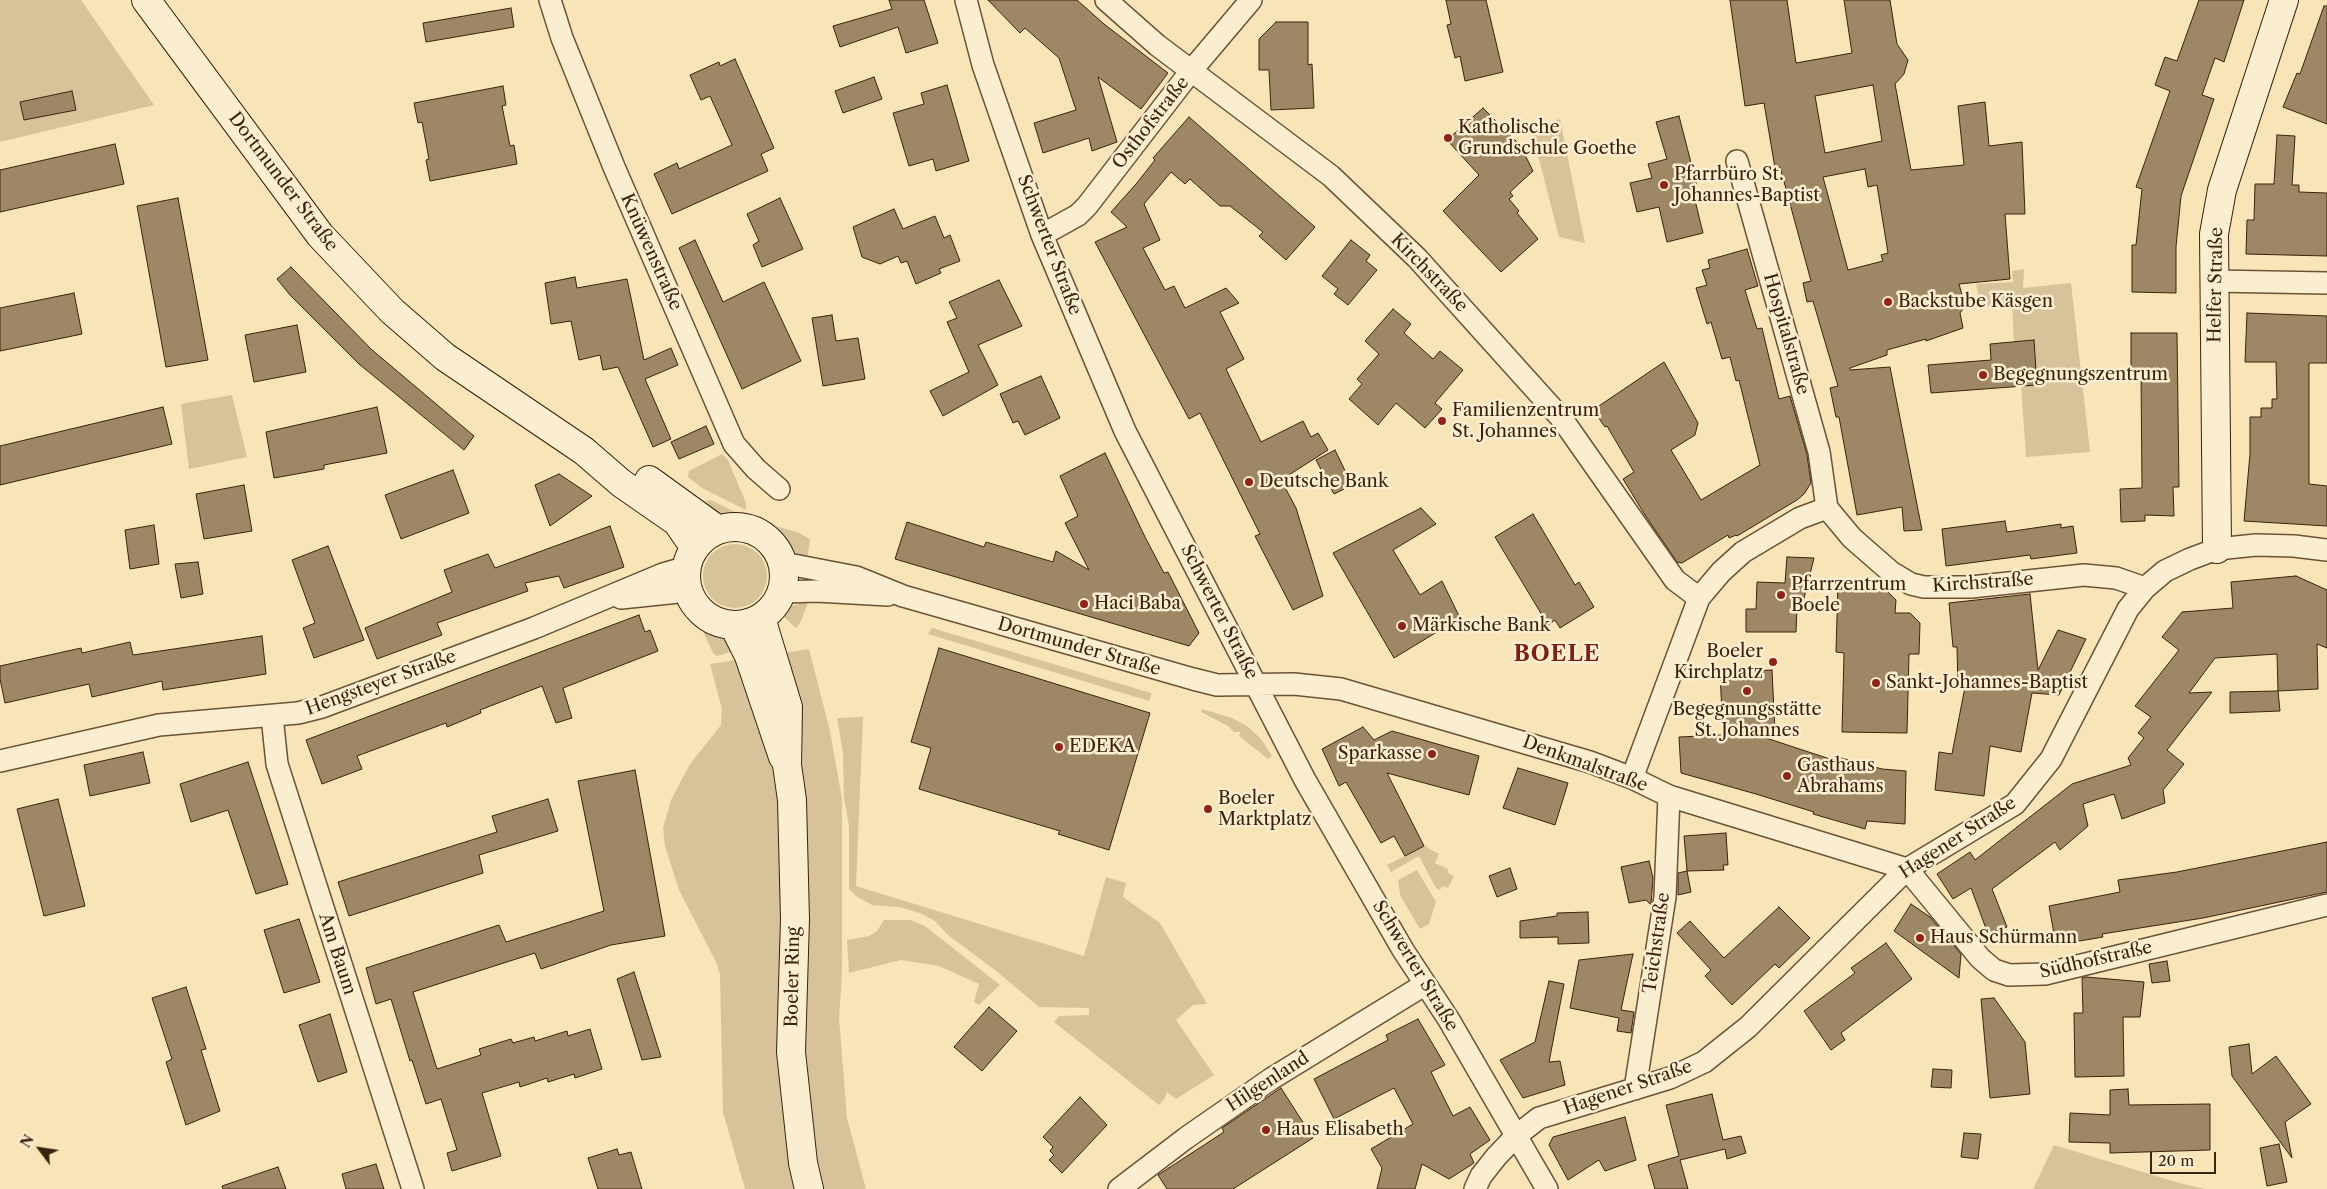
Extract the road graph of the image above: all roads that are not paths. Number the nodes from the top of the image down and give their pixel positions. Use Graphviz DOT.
graph roads {
  1 [pos="146,0"];
  2 [pos="550,0"];
  3 [pos="966,0"];
  4 [pos="1106,0"];
  5 [pos="1251,0"];
  6 [pos="2284,0"];
  7 [pos="1192,71"];
  8 [pos="1737,160"];
  9 [pos="1042,234"];
  10 [pos="2213,281"];
  11 [pos="2327,283"];
  12 [pos="584,451"];
  13 [pos="778,489"];
  14 [pos="1827,508"];
  15 [pos="718,530"];
  16 [pos="2217,550"];
  17 [pos="2327,550"];
  18 [pos="783,563"];
  19 [pos="690,569"];
  20 [pos="2145,588"];
  21 [pos="782,592"];
  22 [pos="903,596"];
  23 [pos="1699,598"];
  24 [pos="761,618"];
  25 [pos="734,626"];
  26 [pos="1257,686"];
  27 [pos="272,716"];
  28 [pos="0,761"];
  29 [pos="787,765"];
  30 [pos="1632,778"];
  31 [pos="1669,796"];
  32 [pos="1907,869"];
  33 [pos="2327,905"];
  34 [pos="1424,985"];
  35 [pos="1635,1089"];
  36 [pos="1516,1136"];
  37 [pos="413,1189"];
  38 [pos="809,1189"];
  39 [pos="1118,1189"];
  40 [pos="1475,1189"];
  41 [pos="1547,1189"];
  1 -- 12 [label="main road, Dortmunder Straße"];
  2 -- 13 [label="street, Knüwenstraße"];
  3 -- 9 [label="street, Schwerter Straße"];
  4 -- 7 [label="street, Kirchstraße"];
  5 -- 7 [label="street, Osthofstraße"];
  6 -- 10 [label="main road, Helfer Straße"];
  7 -- 9 [label="street, Osthofstraße"];
  7 -- 23 [label="street, Kirchstraße"];
  8 -- 14 [label="street, Hospitalstraße"];
  9 -- 26 [label="street, Schwerter Straße"];
  10 -- 11 [label="street"];
  10 -- 16 [label="main road, Helfer Straße"];
  12 -- 15 [label="main road, Dortmunder Straße"];
  12 -- 19 [label="main road, Dortmunder Straße"];
  14 -- 20 [label="street, Kirchstraße"];
  14 -- 23 [label="street"];
  15 -- 18 [label="main road"];
  15 -- 19 [label="main road"];
  16 -- 17 [label="street, Hagener Straße"];
  16 -- 20 [label="street, Hagener Straße"];
  18 -- 21 [label="main road"];
  18 -- 22 [label="street, Dortmunder Straße"];
  19 -- 25 [label="main road"];
  19 -- 27 [label="street, Hengsteyer Straße"];
  20 -- 32 [label="street, Hagener Straße"];
  21 -- 22 [label="street, Dortmunder Straße"];
  21 -- 24 [label="main road"];
  22 -- 26 [label="street, Dortmunder Straße"];
  23 -- 30 [label="street"];
  24 -- 25 [label="main road"];
  24 -- 29 [label="main road, Boeler Ring"];
  25 -- 29 [label="main road, Boeler Ring"];
  26 -- 30 [label="street, Denkmalstraße"];
  26 -- 34 [label="street, Schwerter Straße"];
  27 -- 28 [label="street, Hengsteyer Straße"];
  27 -- 37 [label="street, Am Baum"];
  29 -- 38 [label="main road, Boeler Ring"];
  30 -- 31 [label="street, Denkmalstraße"];
  31 -- 32 [label="street, Denkmalstraße"];
  31 -- 35 [label="street, Teichstraße"];
  32 -- 33 [label="street, Südhofstraße"];
  32 -- 35 [label="street, Hagener Straße"];
  34 -- 36 [label="street, Schwerter Straße"];
  34 -- 39 [label="street, Hilgenland"];
  35 -- 36 [label="street, Hagener Straße"];
  36 -- 40 [label="street, Hagener Straße"];
  36 -- 41 [label="street, Schwerter Straße"];
}
